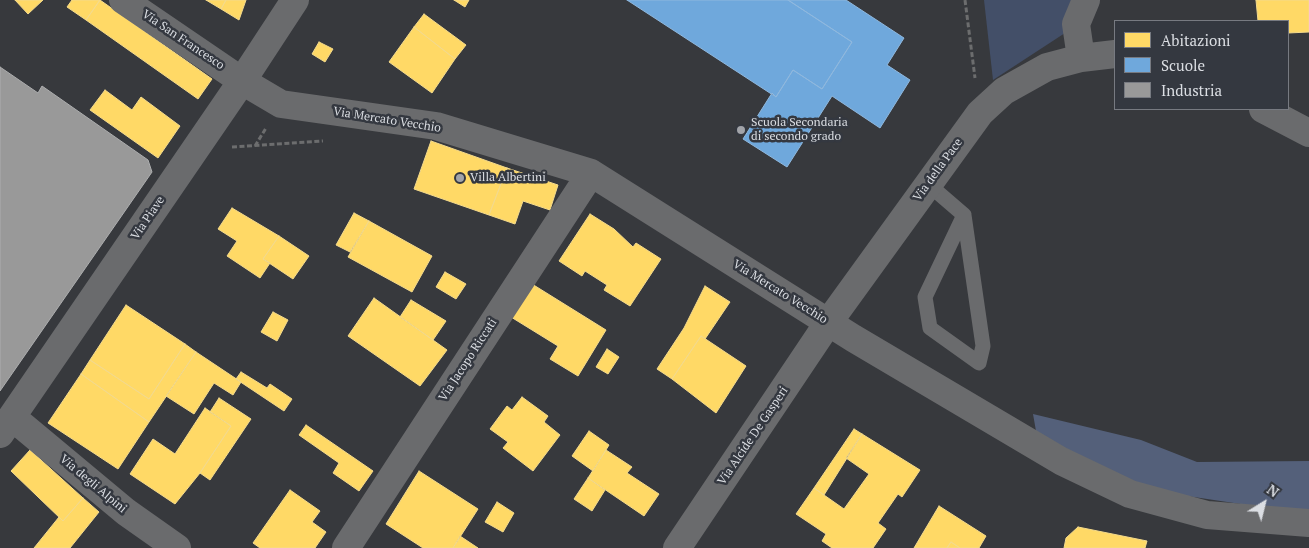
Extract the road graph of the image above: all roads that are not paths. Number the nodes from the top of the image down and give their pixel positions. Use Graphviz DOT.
graph roads {
  1 [pos="123,0"];
  2 [pos="295,0"];
  3 [pos="1086,0"];
  4 [pos="1114,54"];
  5 [pos="1081,58"];
  6 [pos="242,81"];
  7 [pos="1265,110"];
  8 [pos="1309,133"];
  9 [pos="591,173"];
  10 [pos="928,184"];
  11 [pos="964,214"];
  12 [pos="828,323"];
  13 [pos="6,426"];
  14 [pos="1309,523"];
  15 [pos="177,548"];
  16 [pos="346,548"];
  17 [pos="677,548"];
  1 -- 6 [label="street, Via San Francesco"];
  2 -- 6 [label="street, Via Piave"];
  3 -- 5 [label="street"];
  4 -- 5 [label="street, Via della Pace"];
  5 -- 10 [label="street, Via della Pace"];
  6 -- 9 [label="street, Via Mercato Vecchio"];
  6 -- 13 [label="street, Via Piave"];
  7 -- 8 [label="street"];
  9 -- 12 [label="street, Via Mercato Vecchio"];
  9 -- 16 [label="street, Via Jacopo Riccati"];
  10 -- 11 [label="lane"];
  10 -- 12 [label="street, Via della Pace"];
  11 -- 11 [label="lane"];
  12 -- 14 [label="street, Via Mercato Vecchio"];
  12 -- 17 [label="street, Via Alcide De Gasperi"];
  13 -- 15 [label="street, Via degli Alpini"];
}
